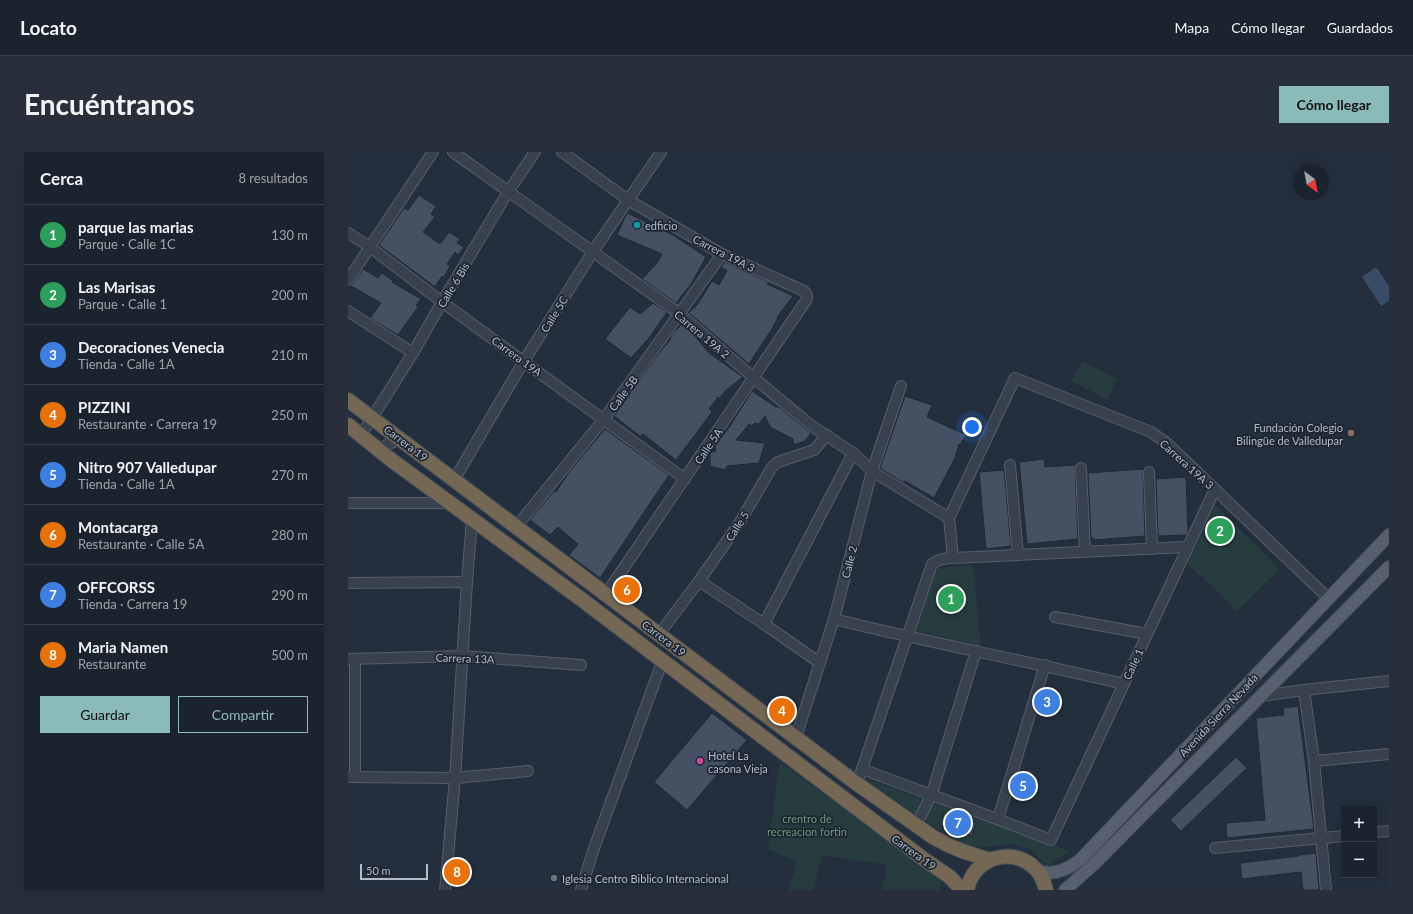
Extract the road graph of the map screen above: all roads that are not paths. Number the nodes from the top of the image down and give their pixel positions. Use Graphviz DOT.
graph roads {
  1 [pos="432,152"];
  2 [pos="453,152"];
  3 [pos="535,152"];
  4 [pos="562,152"];
  5 [pos="661,152"];
  6 [pos="508,192"];
  7 [pos="628,200"];
  8 [pos="348,233"];
  9 [pos="370,247"];
  10 [pos="592,252"];
  11 [pos="722,254"];
  12 [pos="348,280"];
  13 [pos="807,296"];
  14 [pos="442,302"];
  15 [pos="348,311"];
  16 [pos="680,314"];
  17 [pos="413,353"];
  18 [pos="524,361"];
  19 [pos="754,378"];
  20 [pos="901,386"];
  21 [pos="348,400"];
  22 [pos="372,418"];
  23 [pos="604,419"];
  24 [pos="350,426"];
  25 [pos="827,435"];
  26 [pos="402,440"];
  27 [pos="853,453"];
  28 [pos="390,459"];
  29 [pos="1010,465"];
  30 [pos="1081,468"];
  31 [pos="872,471"];
  32 [pos="1149,472"];
  33 [pos="685,479"];
  34 [pos="454,480"];
  35 [pos="1215,489"];
  36 [pos="348,503"];
  37 [pos="452,503"];
  38 [pos="949,518"];
  39 [pos="472,519"];
  40 [pos="516,527"];
  41 [pos="1389,535"];
  42 [pos="1187,547"];
  43 [pos="1152,549"];
  44 [pos="1085,552"];
  45 [pos="1018,555"];
  46 [pos="954,558"];
  47 [pos="1389,567"];
  48 [pos="699,581"];
  49 [pos="467,582"];
  50 [pos="348,583"];
  51 [pos="606,594"];
  52 [pos="1328,598"];
  53 [pos="1055,617"];
  54 [pos="834,619"];
  55 [pos="764,624"];
  56 [pos="659,634"];
  57 [pos="1147,634"];
  58 [pos="907,637"];
  59 [pos="976,651"];
  60 [pos="462,656"];
  61 [pos="352,659"];
  62 [pos="662,662"];
  63 [pos="820,663"];
  64 [pos="581,665"];
  65 [pos="1045,665"];
  66 [pos="1389,681"];
  67 [pos="1124,684"];
  68 [pos="1304,690"];
  69 [pos="1260,696"];
  70 [pos="796,737"];
  71 [pos="1389,754"];
  72 [pos="1314,762"];
  73 [pos="862,769"];
  74 [pos="528,771"];
  75 [pos="352,777"];
  76 [pos="455,778"];
  77 [pos="856,783"];
  78 [pos="931,796"];
  79 [pos="998,819"];
  80 [pos="916,825"];
  81 [pos="1389,831"];
  82 [pos="1377,832"];
  83 [pos="1341,836"];
  84 [pos="1320,838"];
  85 [pos="1215,848"];
  86 [pos="990,860"];
  87 [pos="1037,871"];
  88 [pos="445,890"];
  89 [pos="582,890"];
  90 [pos="962,890"];
  91 [pos="967,890"];
  92 [pos="1046,890"];
  93 [pos="1065,890"];
  94 [pos="1326,890"];
  1 -- 9 [label="street"];
  2 -- 6 [label="street, Carrera 19A 2"];
  3 -- 6 [label="street, Calle 6 Bis"];
  4 -- 7 [label="street, Carrera 19A 3"];
  5 -- 7 [label="street, Calle 5C"];
  6 -- 10 [label="street, Carrera 19A 2"];
  6 -- 14 [label="street, Calle 6 Bis"];
  7 -- 10 [label="street, Calle 5C"];
  7 -- 11 [label="street, Carrera 19A 3"];
  8 -- 9 [label="street, Carrera 19A"];
  9 -- 12 [label="street"];
  9 -- 14 [label="street, Carrera 19A"];
  10 -- 16 [label="street, Carrera 19A 2"];
  10 -- 18 [label="street, Calle 5C"];
  11 -- 13 [label="street, Carrera 19A 3"];
  11 -- 16 [label="street, Calle 5B"];
  13 -- 19 [label="street, Calle 5A"];
  14 -- 17 [label="street, Calle 6 Bis"];
  14 -- 18 [label="street, Carrera 19A"];
  15 -- 17 [label="street"];
  16 -- 19 [label="street, Carrera 19A 2"];
  16 -- 23 [label="street, Calle 5B"];
  17 -- 22 [label="street, Calle 6 Bis"];
  18 -- 23 [label="street, Carrera 19A"];
  18 -- 34 [label="street, Calle 5C"];
  19 -- 25 [label="street, Carrera 19A 2"];
  19 -- 33 [label="street, Calle 5A"];
  20 -- 31 [label="street, Calle 2"];
  21 -- 22 [label="highway, Carrera 19"];
  22 -- 24 [label="street, Calle 6 Bis"];
  22 -- 26 [label="highway, Carrera 19"];
  23 -- 33 [label="street, Carrera 19A"];
  23 -- 40 [label="street, Calle 5B"];
  24 -- 28 [label="highway, Carrera 19"];
  25 -- 27 [label="street, Carrera 19A 2"];
  25 -- 48 [label="street, Calle 5"];
  26 -- 28 [label="street"];
  26 -- 34 [label="highway, Carrera 19"];
  27 -- 31 [label="street, Carrera 19A 2"];
  27 -- 55 [label="street"];
  28 -- 37 [label="highway, Carrera 19"];
  29 -- 45 [label="street"];
  30 -- 44 [label="street"];
  31 -- 38 [label="street, Carrera 19A 2"];
  31 -- 54 [label="street, Calle 2"];
  32 -- 43 [label="street"];
  33 -- 51 [label="street, Calle 5A"];
  34 -- 40 [label="highway, Carrera 19"];
  35 -- 38 [label="street, Carrera 19A 3"];
  35 -- 42 [label="street, Calle 1"];
  35 -- 52 [label="street, Carrera 19A 3"];
  36 -- 37 [label="street"];
  37 -- 39 [label="highway, Carrera 19"];
  38 -- 46 [label="street"];
  39 -- 49 [label="street"];
  39 -- 62 [label="highway, Carrera 19"];
  40 -- 51 [label="highway, Carrera 19"];
  41 -- 52 [label="main road, Avenida Sierra Nevada"];
  42 -- 43 [label="street"];
  42 -- 57 [label="street, Calle 1"];
  43 -- 44 [label="street"];
  44 -- 45 [label="street"];
  45 -- 46 [label="street"];
  46 -- 58 [label="street"];
  47 -- 69 [label="main road, Avenida Sierra Nevada"];
  48 -- 55 [label="street"];
  48 -- 56 [label="street, Calle 5"];
  49 -- 50 [label="street"];
  49 -- 60 [label="street"];
  51 -- 56 [label="highway, Carrera 19"];
  52 -- 87 [label="main road, Avenida Sierra Nevada"];
  53 -- 57 [label="street"];
  54 -- 58 [label="street"];
  54 -- 63 [label="street, Calle 2"];
  55 -- 63 [label="street"];
  56 -- 70 [label="highway, Carrera 19"];
  57 -- 67 [label="street, Calle 1"];
  58 -- 59 [label="street"];
  58 -- 73 [label="street"];
  59 -- 65 [label="street"];
  59 -- 78 [label="street"];
  60 -- 61 [label="street, Carrera 13A"];
  60 -- 64 [label="street, Carrera 13A"];
  60 -- 76 [label="street"];
  61 -- 75 [label="street"];
  62 -- 89 [label="street"];
  62 -- 90 [label="highway, Carrera 19"];
  63 -- 70 [label="street, Calle 2"];
  65 -- 67 [label="street"];
  65 -- 79 [label="street"];
  66 -- 68 [label="street"];
  67 -- 79 [label="street, Calle 1"];
  68 -- 69 [label="street"];
  68 -- 72 [label="street"];
  69 -- 93 [label="main road, Avenida Sierra Nevada"];
  70 -- 77 [label="highway, Carrera 19"];
  71 -- 72 [label="street"];
  72 -- 84 [label="street"];
  73 -- 77 [label="street"];
  73 -- 78 [label="street"];
  74 -- 76 [label="street"];
  75 -- 76 [label="street"];
  76 -- 88 [label="street"];
  77 -- 80 [label="highway, Carrera 19"];
  78 -- 79 [label="street"];
  78 -- 80 [label="street"];
  80 -- 86 [label="highway, Carrera 19"];
  81 -- 82 [label="street"];
  83 -- 84 [label="street"];
  84 -- 85 [label="street"];
  84 -- 94 [label="street"];
  86 -- 87 [label="highway"];
  86 -- 91 [label="highway"];
  87 -- 92 [label="highway"];
}
